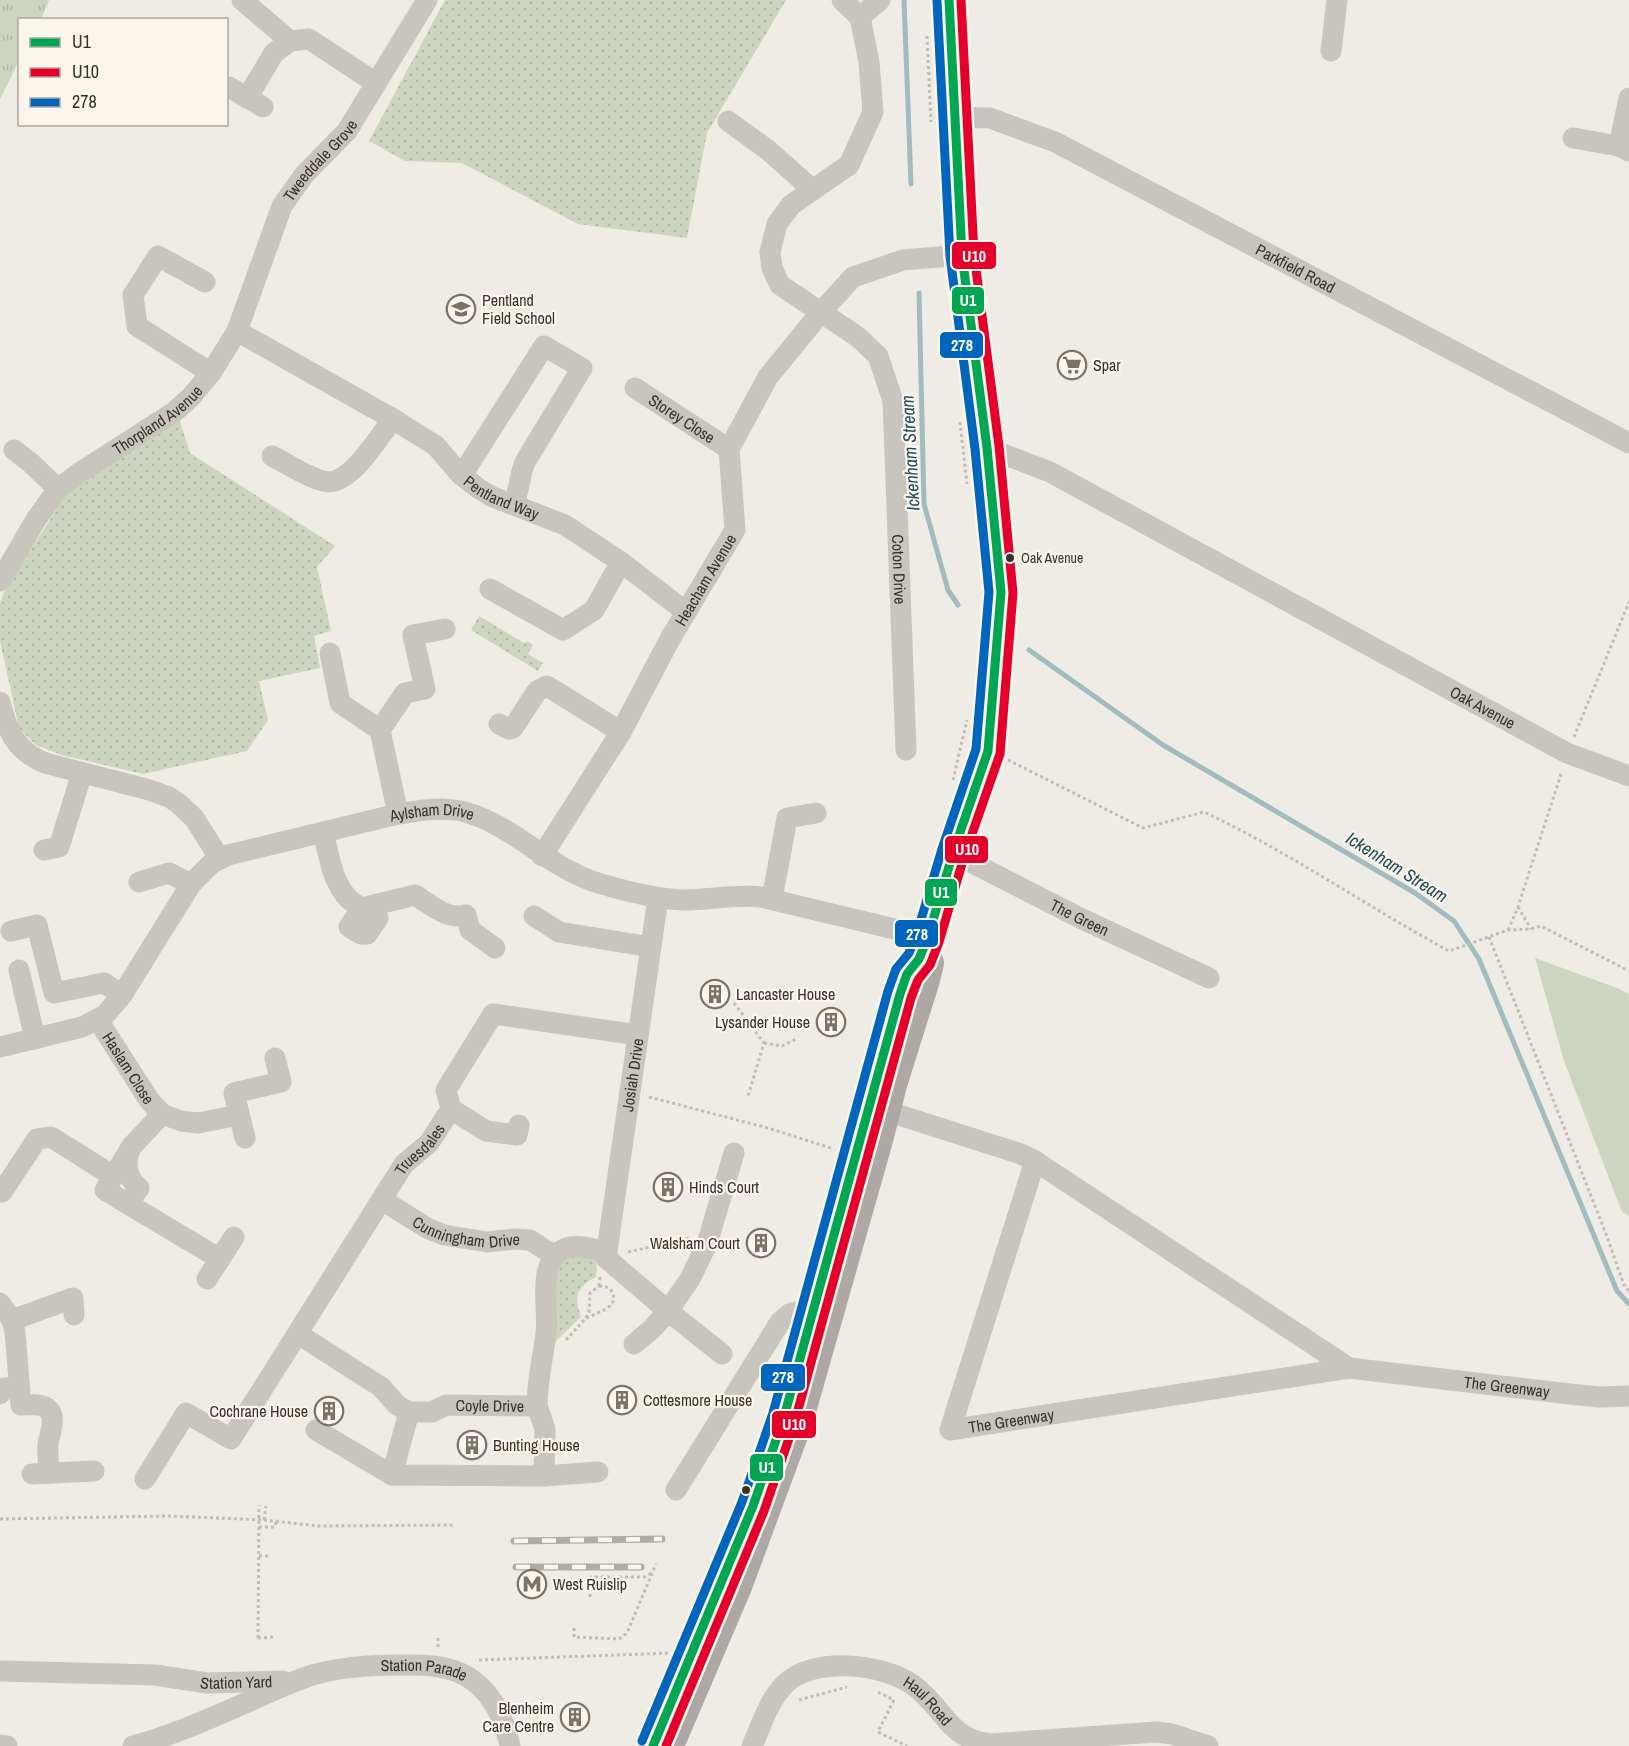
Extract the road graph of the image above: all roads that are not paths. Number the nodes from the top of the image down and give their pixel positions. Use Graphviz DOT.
graph roads {
  1 [pos="242,0"];
  2 [pos="427,0"];
  3 [pos="842,0"];
  4 [pos="880,0"];
  5 [pos="949,0"];
  6 [pos="1337,0"];
  7 [pos="860,16"];
  8 [pos="290,42"];
  9 [pos="1331,51"];
  10 [pos="376,83"];
  11 [pos="229,87"];
  12 [pos="1629,98"];
  13 [pos="955,117"];
  14 [pos="728,121"];
  15 [pos="1573,138"];
  16 [pos="1624,149"];
  17 [pos="813,190"];
  18 [pos="962,255"];
  19 [pos="205,282"];
  20 [pos="821,312"];
  21 [pos="237,331"];
  22 [pos="211,373"];
  23 [pos="635,388"];
  24 [pos="393,419"];
  25 [pos="1629,443"];
  26 [pos="987,448"];
  27 [pos="729,449"];
  28 [pos="14,450"];
  29 [pos="272,456"];
  30 [pos="462,475"];
  31 [pos="58,489"];
  32 [pos="513,504"];
  33 [pos="621,562"];
  34 [pos="0,581"];
  35 [pos="490,589"];
  36 [pos="686,612"];
  37 [pos="445,629"];
  38 [pos="330,653"];
  39 [pos="0,702"];
  40 [pos="499,724"];
  41 [pos="380,730"];
  42 [pos="621,732"];
  43 [pos="906,750"];
  44 [pos="82,773"];
  45 [pos="1629,776"];
  46 [pos="816,813"];
  47 [pos="398,814"];
  48 [pos="323,832"];
  49 [pos="44,850"];
  50 [pos="953,853"];
  51 [pos="542,856"];
  52 [pos="220,859"];
  53 [pos="139,882"];
  54 [pos="191,884"];
  55 [pos="658,898"];
  56 [pos="772,899"];
  57 [pos="534,916"];
  58 [pos="11,931"];
  59 [pos="928,937"];
  60 [pos="651,947"];
  61 [pos="495,948"];
  62 [pos="19,970"];
  63 [pos="1209,978"];
  64 [pos="122,996"];
  65 [pos="98,1020"];
  66 [pos="638,1035"];
  67 [pos="35,1039"];
  68 [pos="0,1047"];
  69 [pos="275,1058"];
  70 [pos="451,1108"];
  71 [pos="878,1108"];
  72 [pos="162,1114"];
  73 [pos="239,1115"];
  74 [pos="519,1125"];
  75 [pos="245,1138"];
  76 [pos="132,1146"];
  77 [pos="734,1153"];
  78 [pos="1035,1161"];
  79 [pos="113,1176"];
  80 [pos="2,1192"];
  81 [pos="382,1200"];
  82 [pos="128,1204"];
  83 [pos="234,1237"];
  84 [pos="555,1256"];
  85 [pos="220,1259"];
  86 [pos="604,1262"];
  87 [pos="207,1279"];
  88 [pos="815,1309"];
  89 [pos="6,1311"];
  90 [pos="668,1311"];
  91 [pos="74,1315"];
  92 [pos="298,1334"];
  93 [pos="634,1344"];
  94 [pos="722,1354"];
  95 [pos="1349,1368"];
  96 [pos="13,1395"];
  97 [pos="1629,1396"];
  98 [pos="537,1407"];
  99 [pos="409,1412"];
  100 [pos="316,1430"];
  101 [pos="94,1471"];
  102 [pos="598,1472"];
  103 [pos="392,1475"];
  104 [pos="544,1476"];
  105 [pos="145,1479"];
  106 [pos="676,1490"];
  107 [pos="760,1510"];
  108 [pos="0,1671"];
  109 [pos="296,1680"];
  110 [pos="684,1694"];
  111 [pos="1026,1744"];
  112 [pos="0,1745"];
  113 [pos="7,1746"];
  114 [pos="133,1746"];
  115 [pos="510,1746"];
  116 [pos="653,1746"];
  117 [pos="671,1746"];
  118 [pos="752,1746"];
  119 [pos="1208,1746"];
  1 -- 8 [label="street"];
  2 -- 10 [label="street, Tweeddale Grove"];
  3 -- 7 [label="street"];
  4 -- 7 [label="street"];
  5 -- 13 [label="main road"];
  6 -- 9 [label="street"];
  7 -- 17 [label="street, Coton Drive"];
  8 -- 10 [label="street"];
  8 -- 11 [label="street"];
  10 -- 21 [label="street, Tweeddale Grove"];
  12 -- 16 [label="street"];
  13 -- 18 [label="main road"];
  13 -- 25 [label="street, Parkfield Road"];
  14 -- 17 [label="street"];
  15 -- 16 [label="street"];
  17 -- 20 [label="street, Coton Drive"];
  18 -- 20 [label="street"];
  18 -- 26 [label="main road"];
  19 -- 22 [label="street"];
  20 -- 27 [label="street"];
  20 -- 43 [label="street, Coton Drive"];
  21 -- 22 [label="street, Thorpland Avenue"];
  21 -- 24 [label="street, Pentland Way"];
  22 -- 31 [label="street, Thorpland Avenue"];
  23 -- 27 [label="street, Storey Close"];
  24 -- 29 [label="street"];
  24 -- 30 [label="street, Pentland Way"];
  26 -- 45 [label="street, Oak Avenue"];
  26 -- 50 [label="main road"];
  27 -- 36 [label="street, Heacham Avenue"];
  28 -- 31 [label="street"];
  30 -- 32 [label="street, Pentland Way"];
  30 -- 32 [label="street"];
  31 -- 34 [label="street, Thorpland Avenue"];
  32 -- 33 [label="street, Pentland Way"];
  33 -- 35 [label="street"];
  33 -- 36 [label="street, Pentland Way"];
  36 -- 42 [label="street, Heacham Avenue"];
  37 -- 41 [label="street"];
  38 -- 41 [label="street"];
  39 -- 44 [label="street"];
  40 -- 42 [label="street"];
  41 -- 47 [label="street"];
  42 -- 51 [label="street, Heacham Avenue"];
  44 -- 49 [label="street"];
  44 -- 52 [label="street"];
  46 -- 56 [label="street"];
  47 -- 48 [label="street, Aylsham Drive"];
  47 -- 51 [label="street, Aylsham Drive"];
  48 -- 52 [label="street, Aylsham Drive"];
  48 -- 61 [label="street"];
  50 -- 59 [label="main road"];
  50 -- 63 [label="street, The Green"];
  51 -- 55 [label="street, Aylsham Drive"];
  52 -- 54 [label="street, Aylsham Drive"];
  53 -- 54 [label="street"];
  54 -- 64 [label="street, Aylsham Drive"];
  55 -- 56 [label="street, Aylsham Drive"];
  55 -- 60 [label="street, Josiah Drive"];
  56 -- 59 [label="street, Aylsham Drive"];
  57 -- 60 [label="street"];
  58 -- 64 [label="street"];
  59 -- 71 [label="main road"];
  60 -- 66 [label="street, Josiah Drive"];
  62 -- 67 [label="street"];
  64 -- 65 [label="street, Aylsham Drive"];
  65 -- 67 [label="street, Aylsham Drive"];
  65 -- 72 [label="street, Haslam Close"];
  66 -- 70 [label="street, Truesdales"];
  66 -- 86 [label="street, Josiah Drive"];
  67 -- 68 [label="street, Aylsham Drive"];
  69 -- 73 [label="street"];
  70 -- 74 [label="street"];
  70 -- 81 [label="street, Truesdales"];
  71 -- 78 [label="street, The Greenway"];
  71 -- 88 [label="main road"];
  71 -- 107 [label="main road"];
  72 -- 73 [label="street, Haslam Close"];
  72 -- 76 [label="street, Haslam Close"];
  73 -- 75 [label="street"];
  76 -- 79 [label="street, Haslam Close"];
  76 -- 82 [label="street"];
  77 -- 90 [label="street"];
  78 -- 95 [label="street, The Greenway"];
  78 -- 95 [label="street, The Greenway"];
  79 -- 80 [label="street"];
  79 -- 82 [label="street"];
  81 -- 84 [label="street, Cunningham Drive"];
  81 -- 92 [label="street, Truesdales"];
  82 -- 85 [label="street"];
  83 -- 85 [label="street"];
  84 -- 86 [label="street"];
  84 -- 98 [label="street, Coyle Drive"];
  85 -- 87 [label="street"];
  86 -- 90 [label="street"];
  88 -- 106 [label="street"];
  88 -- 107 [label="main road"];
  89 -- 91 [label="street"];
  89 -- 96 [label="street"];
  90 -- 93 [label="street"];
  90 -- 94 [label="street"];
  92 -- 99 [label="street"];
  92 -- 105 [label="street, Truesdales"];
  95 -- 97 [label="street, The Greenway"];
  96 -- 101 [label="street"];
  98 -- 99 [label="street, Coyle Drive"];
  98 -- 104 [label="street"];
  99 -- 103 [label="street"];
  100 -- 103 [label="street"];
  102 -- 104 [label="street"];
  103 -- 104 [label="street"];
  107 -- 110 [label="main road"];
  108 -- 109 [label="street, Station Yard"];
  109 -- 114 [label="street, Station Yard"];
  109 -- 115 [label="street, Station Parade"];
  110 -- 116 [label="main road"];
  110 -- 117 [label="main road"];
  111 -- 118 [label="street, Haul Road"];
  111 -- 119 [label="street, Haul Road"];
  112 -- 113 [label="street"];
}
